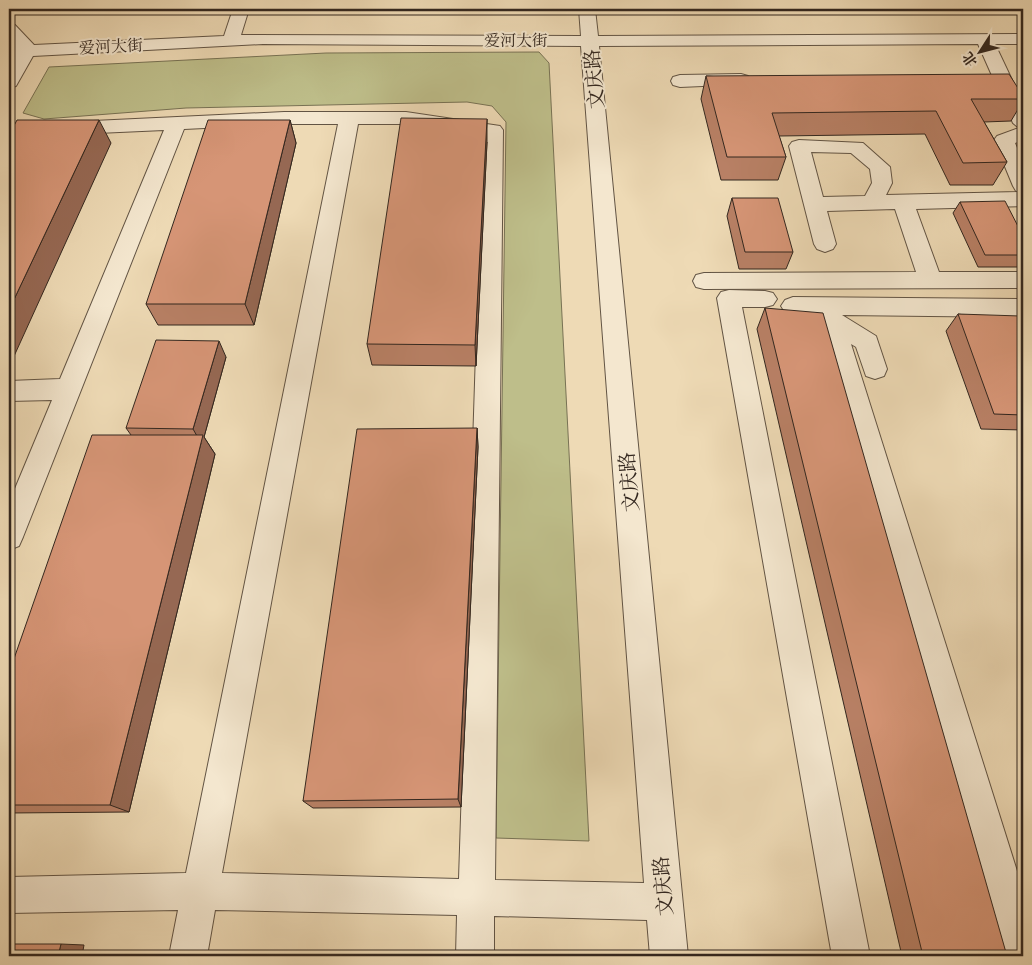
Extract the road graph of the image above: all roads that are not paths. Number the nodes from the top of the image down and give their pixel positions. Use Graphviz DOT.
graph roads {
  1 [pos="241,9"];
  2 [pos="587,9"];
  3 [pos="9,29"];
  4 [pos="984,39"];
  5 [pos="231,40"];
  6 [pos="591,41"];
  7 [pos="1021,44"];
  8 [pos="28,50"];
  9 [pos="9,52"];
  10 [pos="680,80"];
  11 [pos="758,80"];
  12 [pos="983,80"];
  13 [pos="1003,80"];
  14 [pos="9,82"];
  15 [pos="349,118"];
  16 [pos="176,122"];
  17 [pos="1023,123"];
  18 [pos="9,132"];
  19 [pos="1023,133"];
  20 [pos="1023,186"];
  21 [pos="1023,200"];
  22 [pos="902,202"];
  23 [pos="872,203"];
  24 [pos="814,204"];
  25 [pos="825,244"];
  26 [pos="930,280"];
  27 [pos="1023,280"];
  28 [pos="704,281"];
  29 [pos="1023,308"];
  30 [pos="830,313"];
  31 [pos="875,369"];
  32 [pos="68,389"];
  33 [pos="9,391"];
  34 [pos="9,537"];
  35 [pos="201,891"];
  36 [pos="9,895"];
  37 [pos="477,897"];
  38 [pos="665,902"];
  39 [pos="1023,950"];
  40 [pos="188,956"];
  41 [pos="475,956"];
  42 [pos="669,956"];
  43 [pos="851,956"];
  1 -- 5 [label="street"];
  2 -- 6 [label="street, 文庆路"];
  3 -- 8 [label="street"];
  4 -- 6 [label="street, 爱河大街"];
  4 -- 7 [label="street, 爱河大街"];
  4 -- 13 [label="street"];
  5 -- 6 [label="street, 爱河大街"];
  5 -- 8 [label="street, 爱河大街"];
  6 -- 38 [label="street, 文庆路"];
  8 -- 9 [label="street, 爱河大街"];
  8 -- 14 [label="street"];
  10 -- 11 [label="street"];
  12 -- 13 [label="street"];
  13 -- 17 [label="street"];
  15 -- 16 [label="street"];
  15 -- 35 [label="street"];
  15 -- 37 [label="street"];
  16 -- 18 [label="street"];
  16 -- 32 [label="street"];
  19 -- 20 [label="street"];
  21 -- 22 [label="street"];
  22 -- 23 [label="street"];
  22 -- 26 [label="street"];
  23 -- 24 [label="street"];
  23 -- 24 [label="street"];
  24 -- 25 [label="street"];
  26 -- 27 [label="street"];
  26 -- 28 [label="street"];
  29 -- 30 [label="street"];
  30 -- 31 [label="street"];
  30 -- 39 [label="street"];
  30 -- 43 [label="street"];
  32 -- 33 [label="street"];
  32 -- 34 [label="street"];
  35 -- 36 [label="street"];
  35 -- 37 [label="street"];
  35 -- 40 [label="street"];
  37 -- 38 [label="street"];
  37 -- 41 [label="street"];
  38 -- 42 [label="street, 文庆路"];
}
